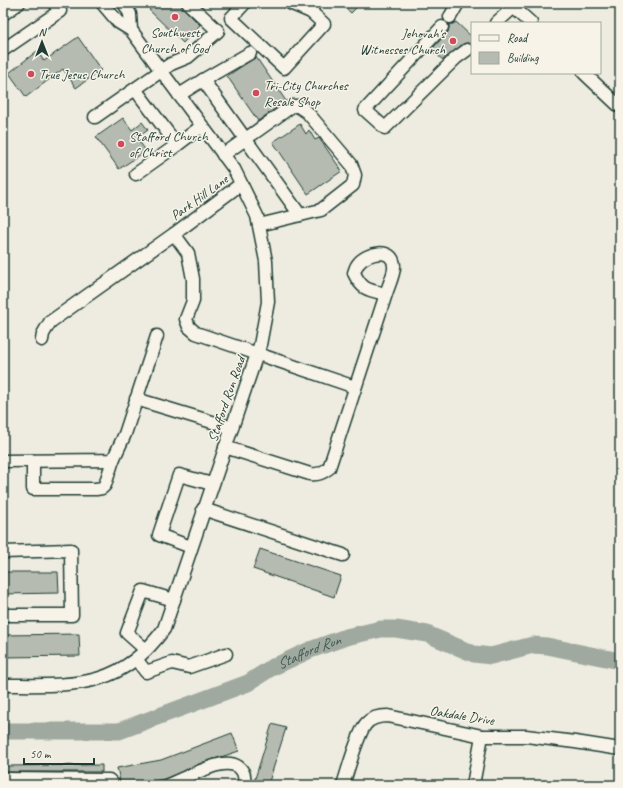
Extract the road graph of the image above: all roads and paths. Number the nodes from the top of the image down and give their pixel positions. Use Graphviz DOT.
graph roads {
  1 [pos="19,3"];
  2 [pos="54,3"];
  3 [pos="102,3"];
  4 [pos="124,3"];
  5 [pos="188,3"];
  6 [pos="245,3"];
  7 [pos="290,3"];
  8 [pos="458,3"];
  9 [pos="512,5"];
  10 [pos="313,8"];
  11 [pos="3,14"];
  12 [pos="450,17"];
  13 [pos="497,22"];
  14 [pos="530,22"];
  15 [pos="442,27"];
  16 [pos="131,30"];
  17 [pos="3,50"];
  18 [pos="467,50"];
  19 [pos="250,53"];
  20 [pos="162,71"];
  21 [pos="585,74"];
  22 [pos="203,80"];
  23 [pos="135,89"];
  24 [pos="179,95"];
  25 [pos="620,108"];
  26 [pos="95,117"];
  27 [pos="202,126"];
  28 [pos="246,139"];
  29 [pos="177,145"];
  30 [pos="223,155"];
  31 [pos="136,174"];
  32 [pos="241,184"];
  33 [pos="300,215"];
  34 [pos="259,225"];
  35 [pos="174,234"];
  36 [pos="386,294"];
  37 [pos="157,336"];
  38 [pos="42,340"];
  39 [pos="257,353"];
  40 [pos="355,388"];
  41 [pos="136,399"];
  42 [pos="232,428"];
  43 [pos="225,447"];
  44 [pos="113,460"];
  45 [pos="3,461"];
  46 [pos="33,461"];
  47 [pos="212,484"];
  48 [pos="203,509"];
  49 [pos="191,547"];
  50 [pos="3,552"];
  51 [pos="343,555"];
  52 [pos="174,600"];
  53 [pos="3,615"];
  54 [pos="146,650"];
  55 [pos="226,654"];
  56 [pos="136,659"];
  57 [pos="3,685"];
  58 [pos="482,736"];
  59 [pos="620,749"];
  60 [pos="3,779"];
  61 [pos="114,785"];
  62 [pos="168,785"];
  63 [pos="244,785"];
  64 [pos="344,785"];
  65 [pos="473,785"];
  1 -- 11 [label="street"];
  2 -- 17 [label="street"];
  3 -- 16 [label="street, Stafford Run Road"];
  4 -- 16 [label="street, Stafford Run Road"];
  5 -- 20 [label="street"];
  6 -- 10 [label="street"];
  7 -- 10 [label="street"];
  8 -- 12 [label="street"];
  9 -- 13 [label="street"];
  9 -- 14 [label="street"];
  15 -- 18 [label="street"];
  16 -- 20 [label="street, Stafford Run Road"];
  19 -- 22 [label="street"];
  20 -- 23 [label="street"];
  20 -- 24 [label="street, Stafford Run Road"];
  21 -- 25 [label="street"];
  22 -- 24 [label="street"];
  22 -- 28 [label="street"];
  23 -- 26 [label="street"];
  23 -- 29 [label="street"];
  24 -- 27 [label="street, Stafford Run Road"];
  27 -- 29 [label="street"];
  27 -- 30 [label="street, Stafford Run Road"];
  28 -- 30 [label="street"];
  28 -- 33 [label="street"];
  28 -- 33 [label="street"];
  29 -- 31 [label="street"];
  30 -- 32 [label="street, Stafford Run Road"];
  32 -- 34 [label="street, Stafford Run Road"];
  32 -- 35 [label="street, Park Hill Lane"];
  33 -- 34 [label="street"];
  34 -- 39 [label="street, Stafford Run Road"];
  35 -- 38 [label="street, Park Hill Lane"];
  35 -- 39 [label="street"];
  36 -- 40 [label="street"];
  37 -- 41 [label="street"];
  39 -- 40 [label="street"];
  39 -- 42 [label="street, Stafford Run Road"];
  40 -- 43 [label="street"];
  41 -- 42 [label="street"];
  41 -- 44 [label="street"];
  42 -- 43 [label="street, Stafford Run Road"];
  43 -- 47 [label="street, Stafford Run Road"];
  44 -- 46 [label="street"];
  44 -- 46 [label="street"];
  45 -- 46 [label="street"];
  47 -- 48 [label="street, Stafford Run Road"];
  47 -- 49 [label="street"];
  48 -- 49 [label="street, Stafford Run Road"];
  48 -- 51 [label="street"];
  49 -- 52 [label="street, Stafford Run Road"];
  50 -- 53 [label="street"];
  52 -- 54 [label="street, Stafford Run Road"];
  52 -- 54 [label="street"];
  54 -- 56 [label="street, Stafford Run Road"];
  55 -- 56 [label="street"];
  56 -- 57 [label="street, Stafford Run Road"];
  58 -- 59 [label="street, Oakdale Drive"];
  58 -- 64 [label="street, Oakdale Drive"];
  58 -- 65 [label="street"];
  60 -- 61 [label="street"];
  62 -- 63 [label="street"];
}
